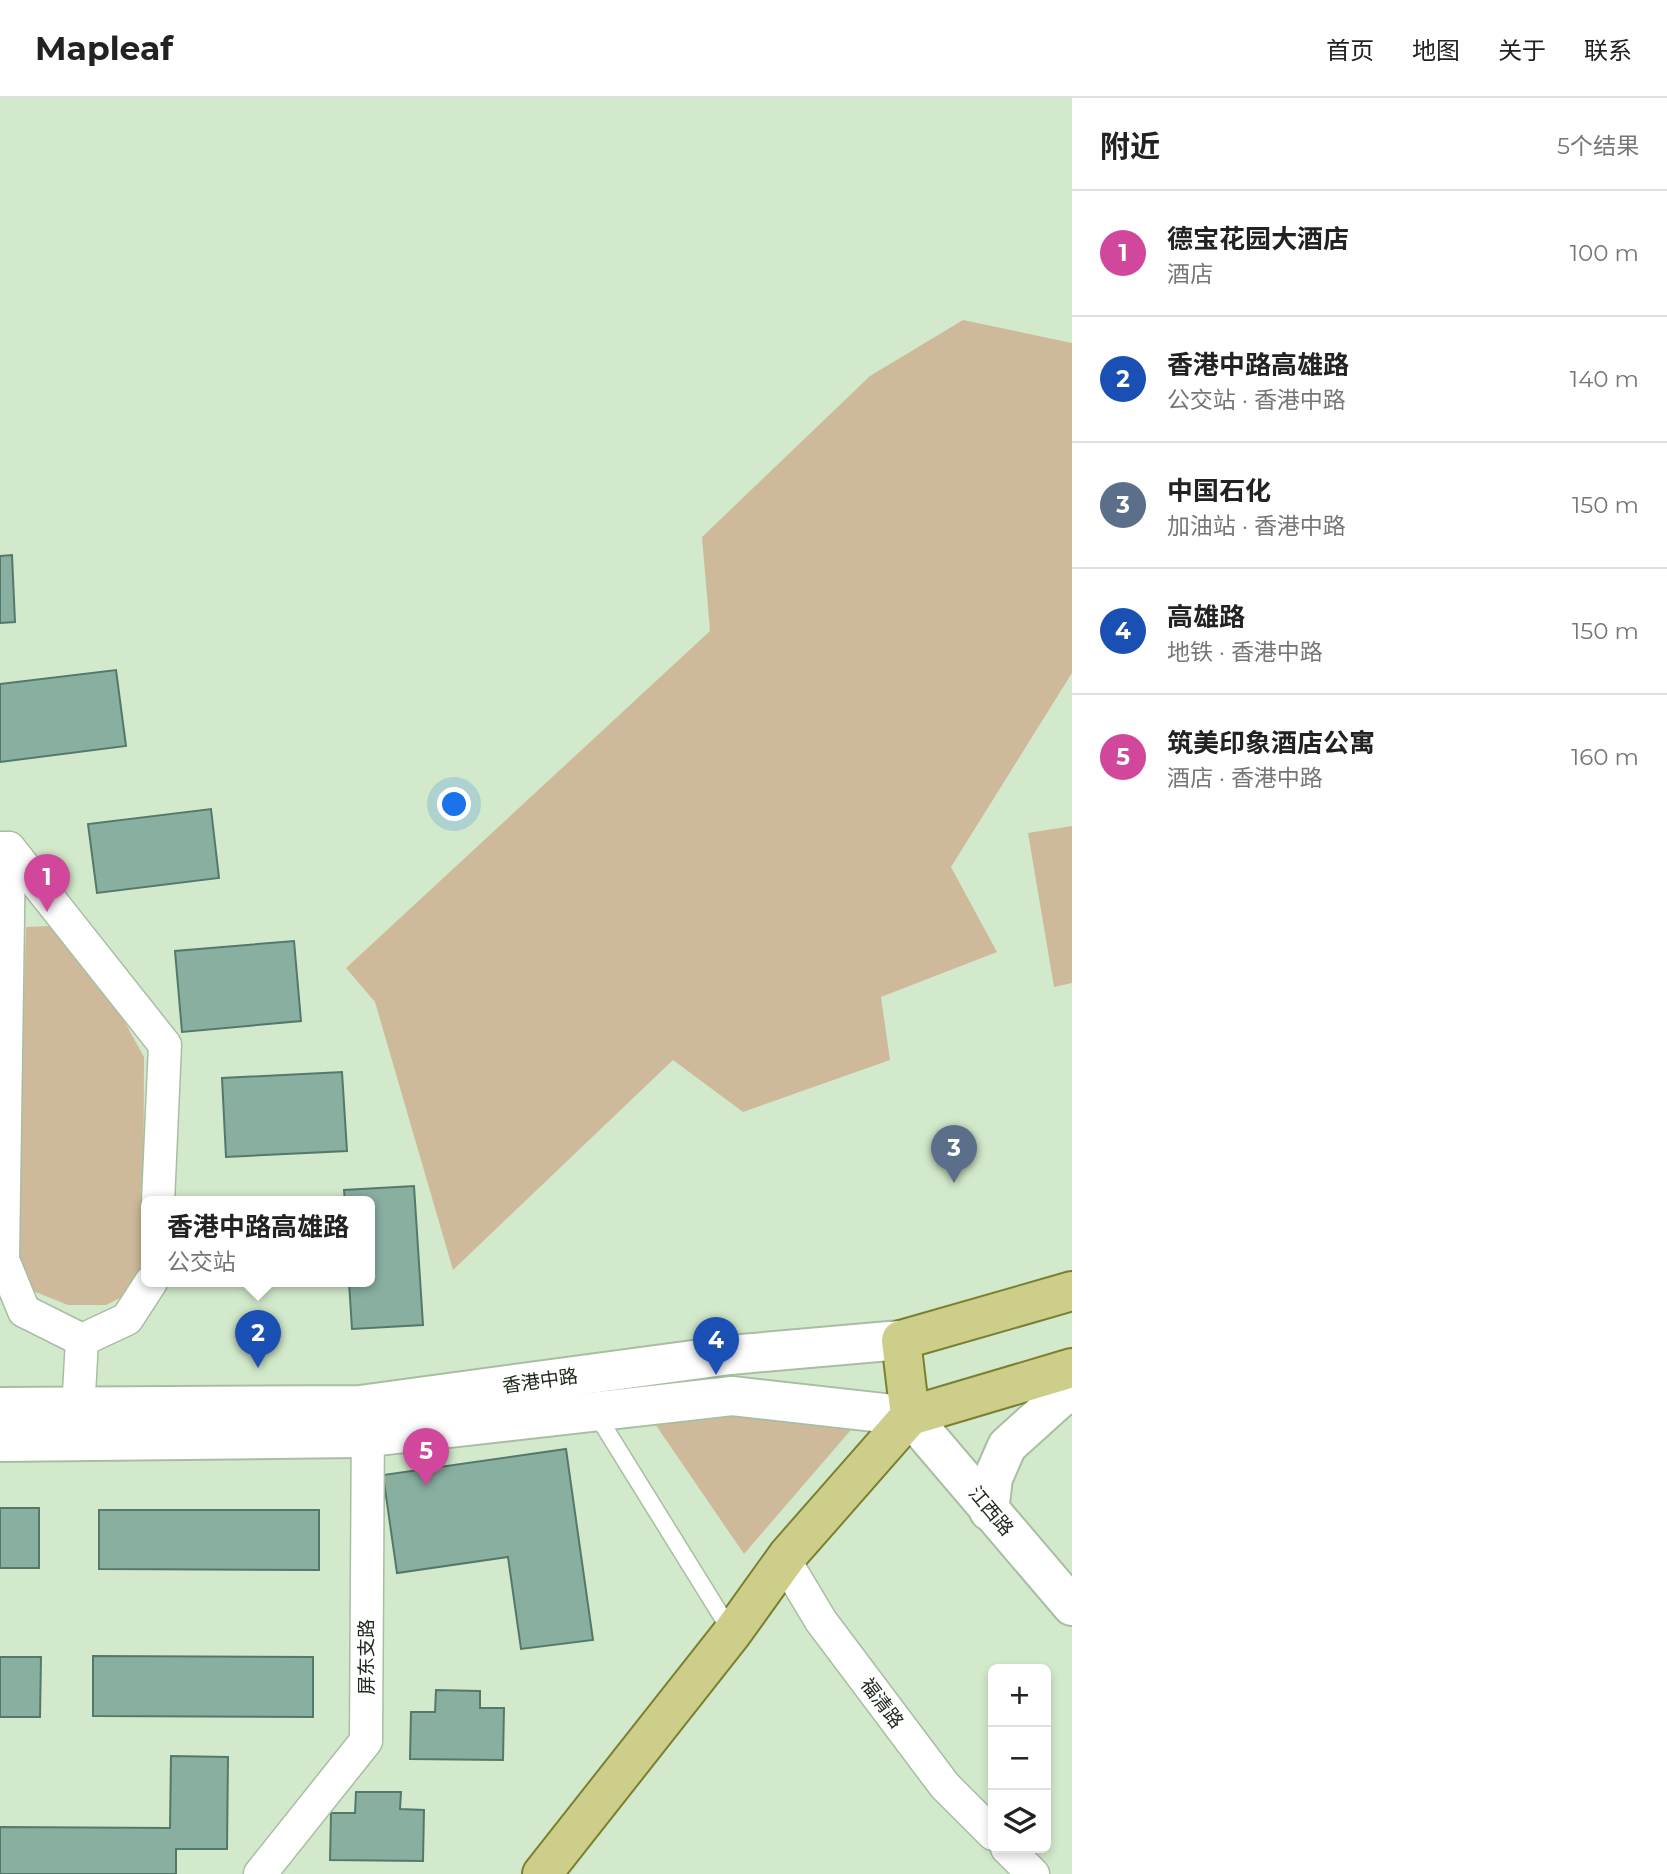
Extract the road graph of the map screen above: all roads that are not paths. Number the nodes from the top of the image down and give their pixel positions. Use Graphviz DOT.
graph roads {
  1 [pos="5,848"];
  2 [pos="158,1196"];
  3 [pos="148,1287"];
  4 [pos="1072,1291"];
  5 [pos="82,1340"];
  6 [pos="901,1340"];
  7 [pos="1072,1368"];
  8 [pos="1072,1391"];
  9 [pos="0,1407"];
  10 [pos="595,1412"];
  11 [pos="910,1416"];
  12 [pos="368,1421"];
  13 [pos="77,1424"];
  14 [pos="0,1442"];
  15 [pos="989,1511"];
  16 [pos="785,1560"];
  17 [pos="1072,1606"];
  18 [pos="732,1633"];
  19 [pos="988,1829"];
  20 [pos="1012,1853"];
  21 [pos="260,1874"];
  22 [pos="541,1874"];
  23 [pos="1033,1874"];
  1 -- 2 [label="street"];
  1 -- 5 [label="street"];
  3 -- 5 [label="street"];
  4 -- 6 [label="main road, 香港中路"];
  5 -- 13 [label="street"];
  6 -- 11 [label="main road"];
  6 -- 12 [label="main road, 香港中路"];
  7 -- 11 [label="main road, 香港中路"];
  8 -- 15 [label="main road"];
  9 -- 13 [label="main road, 香港中路"];
  10 -- 11 [label="main road, 香港中路"];
  10 -- 12 [label="main road, 香港中路"];
  10 -- 18 [label="lane"];
  11 -- 15 [label="main road, 江西路"];
  11 -- 16 [label="main road"];
  12 -- 13 [label="main road, 香港中路"];
  12 -- 21 [label="street, 屏东支路"];
  13 -- 14 [label="main road, 香港中路"];
  15 -- 17 [label="main road, 江西路"];
  16 -- 18 [label="main road"];
  16 -- 19 [label="street, 福清路"];
  18 -- 22 [label="main road"];
  20 -- 23 [label="street"];
}
